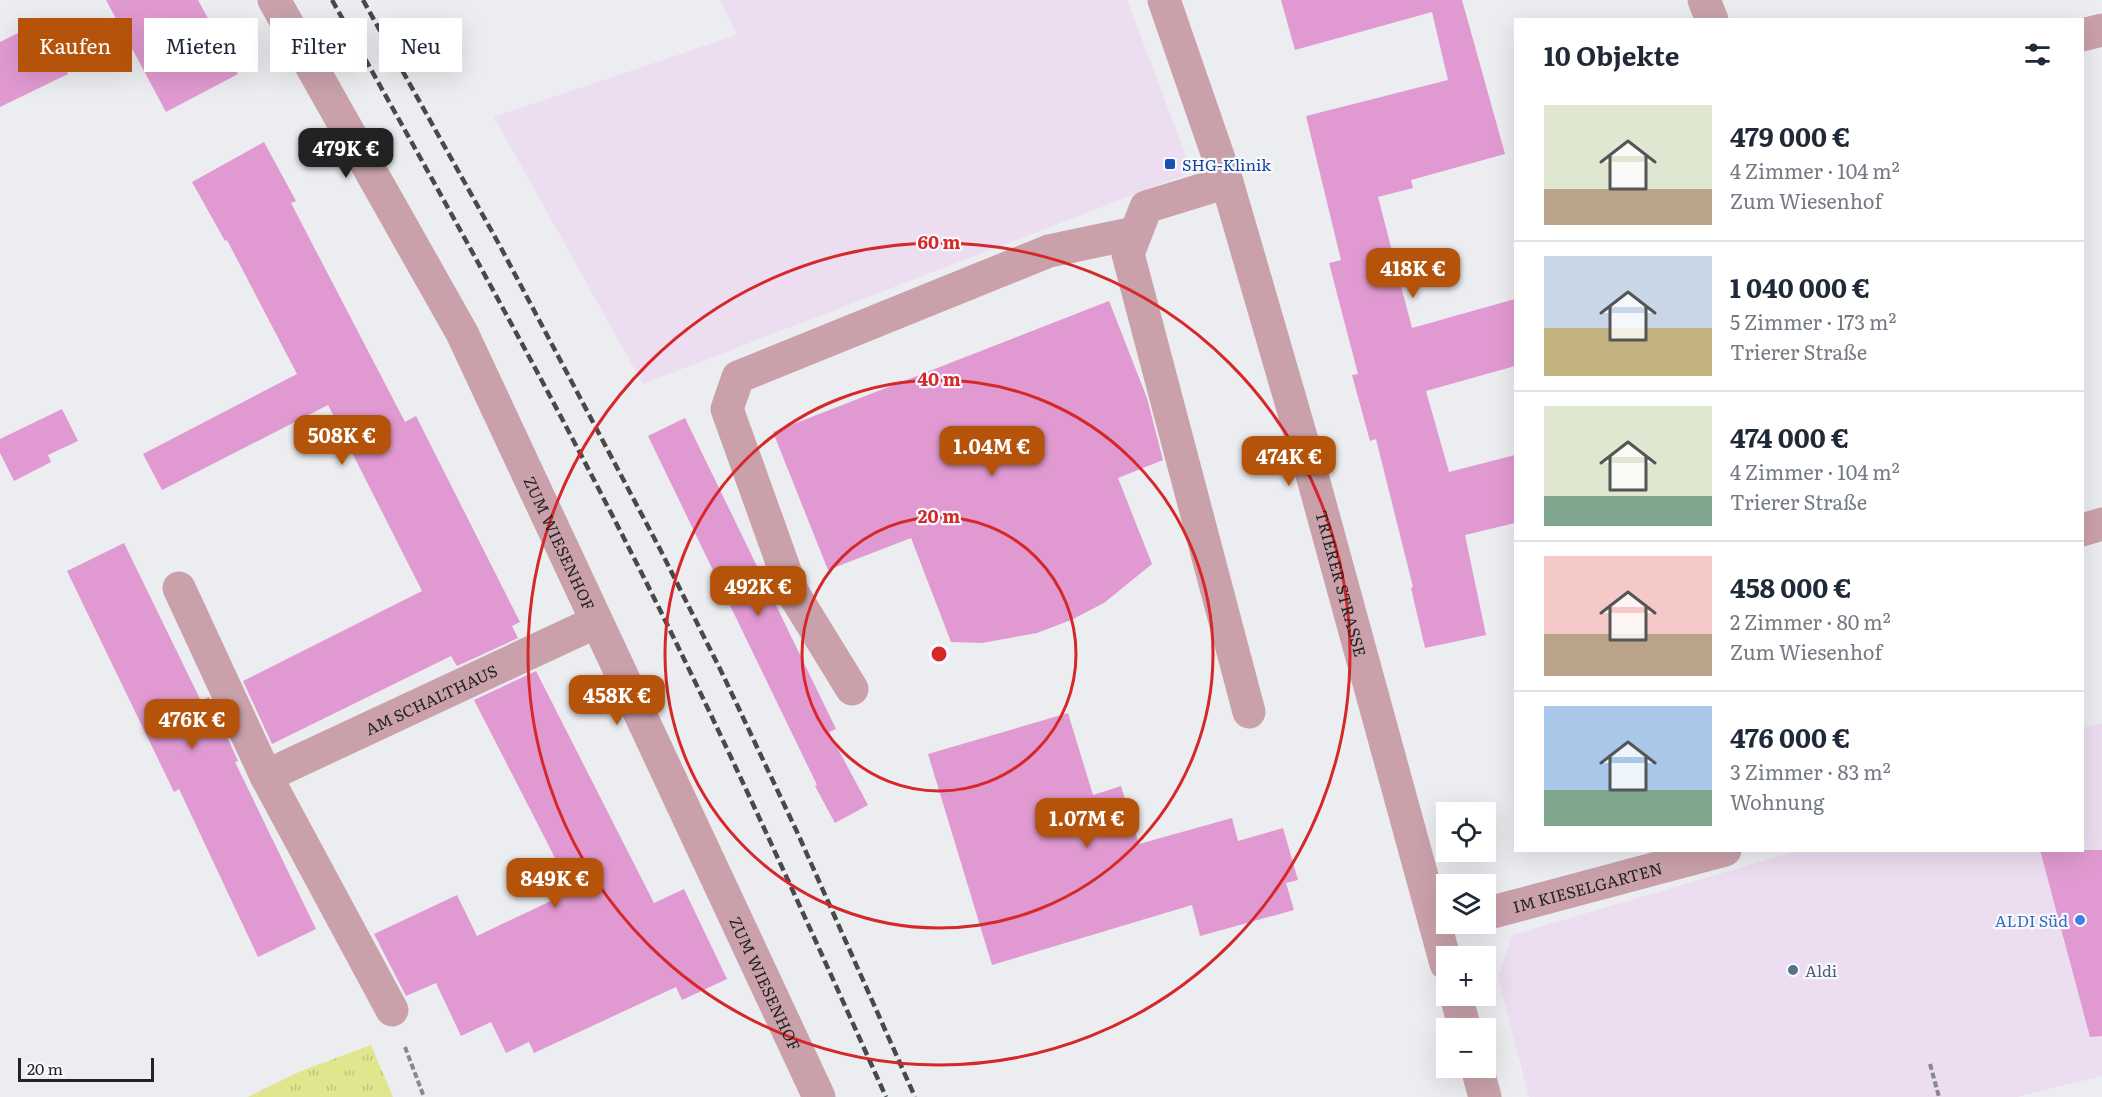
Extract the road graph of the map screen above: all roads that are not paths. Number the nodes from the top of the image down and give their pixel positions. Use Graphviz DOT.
graph roads {
  1 [pos="274,0"];
  2 [pos="1164,0"];
  3 [pos="1704,0"];
  4 [pos="1711,18"];
  5 [pos="2102,30"];
  6 [pos="2084,34"];
  7 [pos="1227,182"];
  8 [pos="1135,233"];
  9 [pos="2102,524"];
  10 [pos="2084,529"];
  11 [pos="179,588"];
  12 [pos="596,622"];
  13 [pos="852,688"];
  14 [pos="1250,712"];
  15 [pos="266,776"];
  16 [pos="1718,852"];
  17 [pos="1436,908"];
  18 [pos="1496,911"];
  19 [pos="392,1010"];
  20 [pos="1480,1078"];
  21 [pos="819,1097"];
  22 [pos="1485,1097"];
  1 -- 12 [label="street, ZUM WIESENHOF"];
  2 -- 7 [label="street, TRIERER STRASSE"];
  3 -- 4 [label="street"];
  5 -- 6 [label="street"];
  7 -- 8 [label="street"];
  7 -- 17 [label="street, TRIERER STRASSE"];
  8 -- 13 [label="street"];
  8 -- 14 [label="street"];
  9 -- 10 [label="street"];
  11 -- 15 [label="street"];
  12 -- 15 [label="street, AM SCHALTHAUS"];
  12 -- 21 [label="street, ZUM WIESENHOF"];
  15 -- 19 [label="street"];
  16 -- 18 [label="street, IM KIESELGARTEN"];
  20 -- 22 [label="street"];
}
